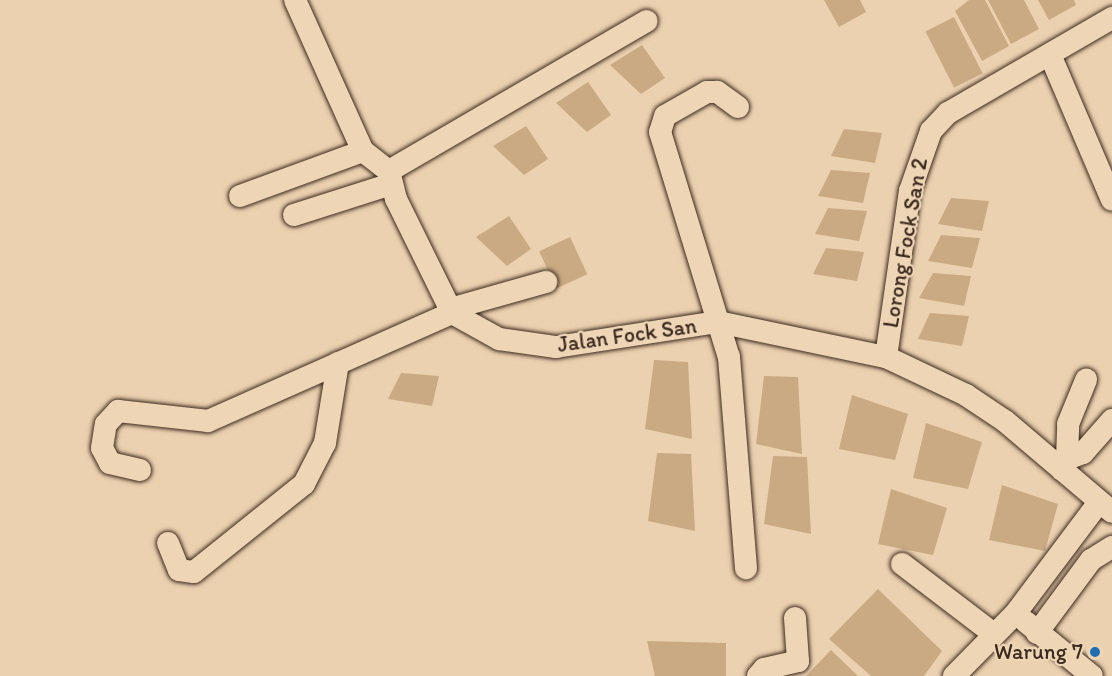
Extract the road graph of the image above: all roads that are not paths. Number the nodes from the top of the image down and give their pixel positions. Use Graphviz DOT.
graph roads {
  1 [pos="295,0"];
  2 [pos="1112,18"];
  3 [pos="647,21"];
  4 [pos="1051,57"];
  5 [pos="738,107"];
  6 [pos="363,152"];
  7 [pos="390,178"];
  8 [pos="240,196"];
  9 [pos="1112,200"];
  10 [pos="294,215"];
  11 [pos="546,282"];
  12 [pos="451,311"];
  13 [pos="718,322"];
  14 [pos="886,357"];
  15 [pos="338,363"];
  16 [pos="1086,380"];
  17 [pos="1112,420"];
  18 [pos="1064,466"];
  19 [pos="140,470"];
  20 [pos="1106,507"];
  21 [pos="168,543"];
  22 [pos="1112,547"];
  23 [pos="902,564"];
  24 [pos="747,568"];
  25 [pos="1015,614"];
  26 [pos="795,618"];
  27 [pos="1037,633"];
  28 [pos="994,634"];
  29 [pos="758,676"];
  30 [pos="954,676"];
  31 [pos="1092,676"];
  1 -- 6 [label="street"];
  2 -- 4 [label="street, Lorong Fock San 2"];
  3 -- 7 [label="street"];
  4 -- 9 [label="street"];
  4 -- 14 [label="street, Lorong Fock San 2"];
  5 -- 13 [label="street"];
  6 -- 7 [label="street"];
  6 -- 8 [label="street"];
  7 -- 10 [label="street"];
  7 -- 12 [label="street"];
  11 -- 12 [label="street"];
  12 -- 13 [label="street, Jalan Fock San"];
  12 -- 15 [label="street"];
  13 -- 14 [label="street, Jalan Fock San"];
  13 -- 24 [label="street"];
  14 -- 18 [label="street, Jalan Fock San"];
  15 -- 19 [label="street"];
  15 -- 21 [label="street"];
  16 -- 18 [label="street"];
  17 -- 18 [label="street"];
  18 -- 20 [label="street, Jalan Fock San"];
  20 -- 25 [label="street"];
  22 -- 27 [label="street"];
  23 -- 28 [label="street"];
  25 -- 27 [label="street"];
  25 -- 28 [label="street"];
  26 -- 29 [label="street"];
  27 -- 31 [label="street"];
  28 -- 30 [label="street"];
}
